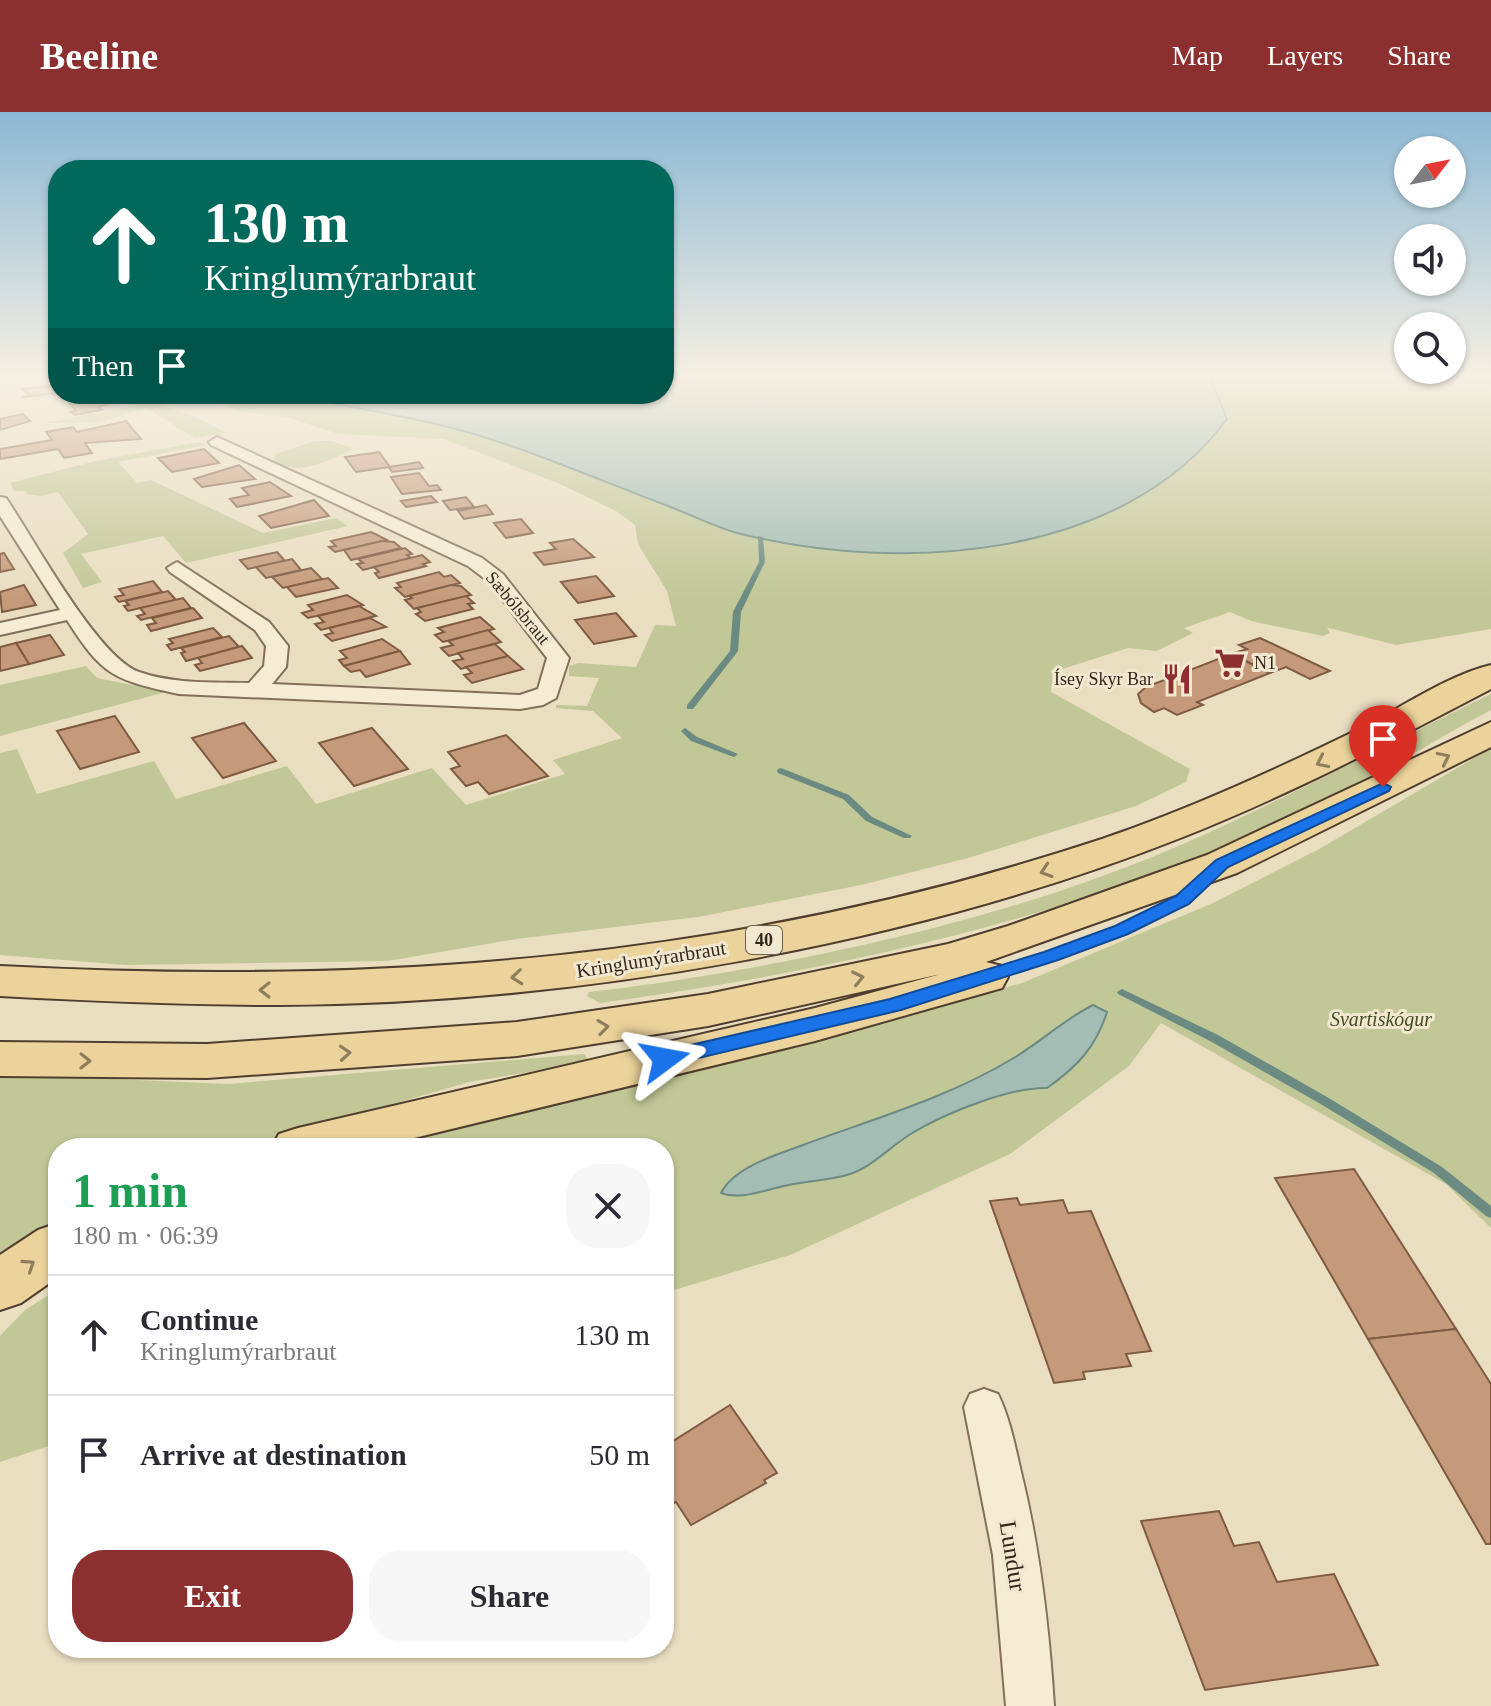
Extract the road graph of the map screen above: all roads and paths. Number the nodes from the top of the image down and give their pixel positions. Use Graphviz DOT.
graph roads {
  1 [pos="237,451"];
  2 [pos="0,502"];
  3 [pos="11,538"];
  4 [pos="177,568"];
  5 [pos="72,613"];
  6 [pos="0,629"];
  7 [pos="1491,675"];
  8 [pos="255,690"];
  9 [pos="1491,733"];
  10 [pos="1222,864"];
  11 [pos="0,981"];
  12 [pos="4,1059"];
  13 [pos="337,1138"];
  14 [pos="48,1253"];
  15 [pos="0,1286"];
  16 [pos="984,1407"];
  17 [pos="1030,1706"];
  1 -- 8 [label="street, Sæbólsbraut"];
  2 -- 3 [label="street, Sæbólsbraut"];
  3 -- 5 [label="street, Sæbólsbraut"];
  4 -- 8 [label="street"];
  5 -- 6 [label="street"];
  5 -- 8 [label="street, Sæbólsbraut"];
  7 -- 11 [label="main road, Kringlumýrarbraut / 40, one-way"];
  10 -- 9 [label="main road, one-way"];
  12 -- 10 [label="main road, one-way"];
  10 -- 13 [label="main road"];
  15 -- 14 [label="main road, one-way"];
  16 -- 17 [label="street, Lundur"];
}
